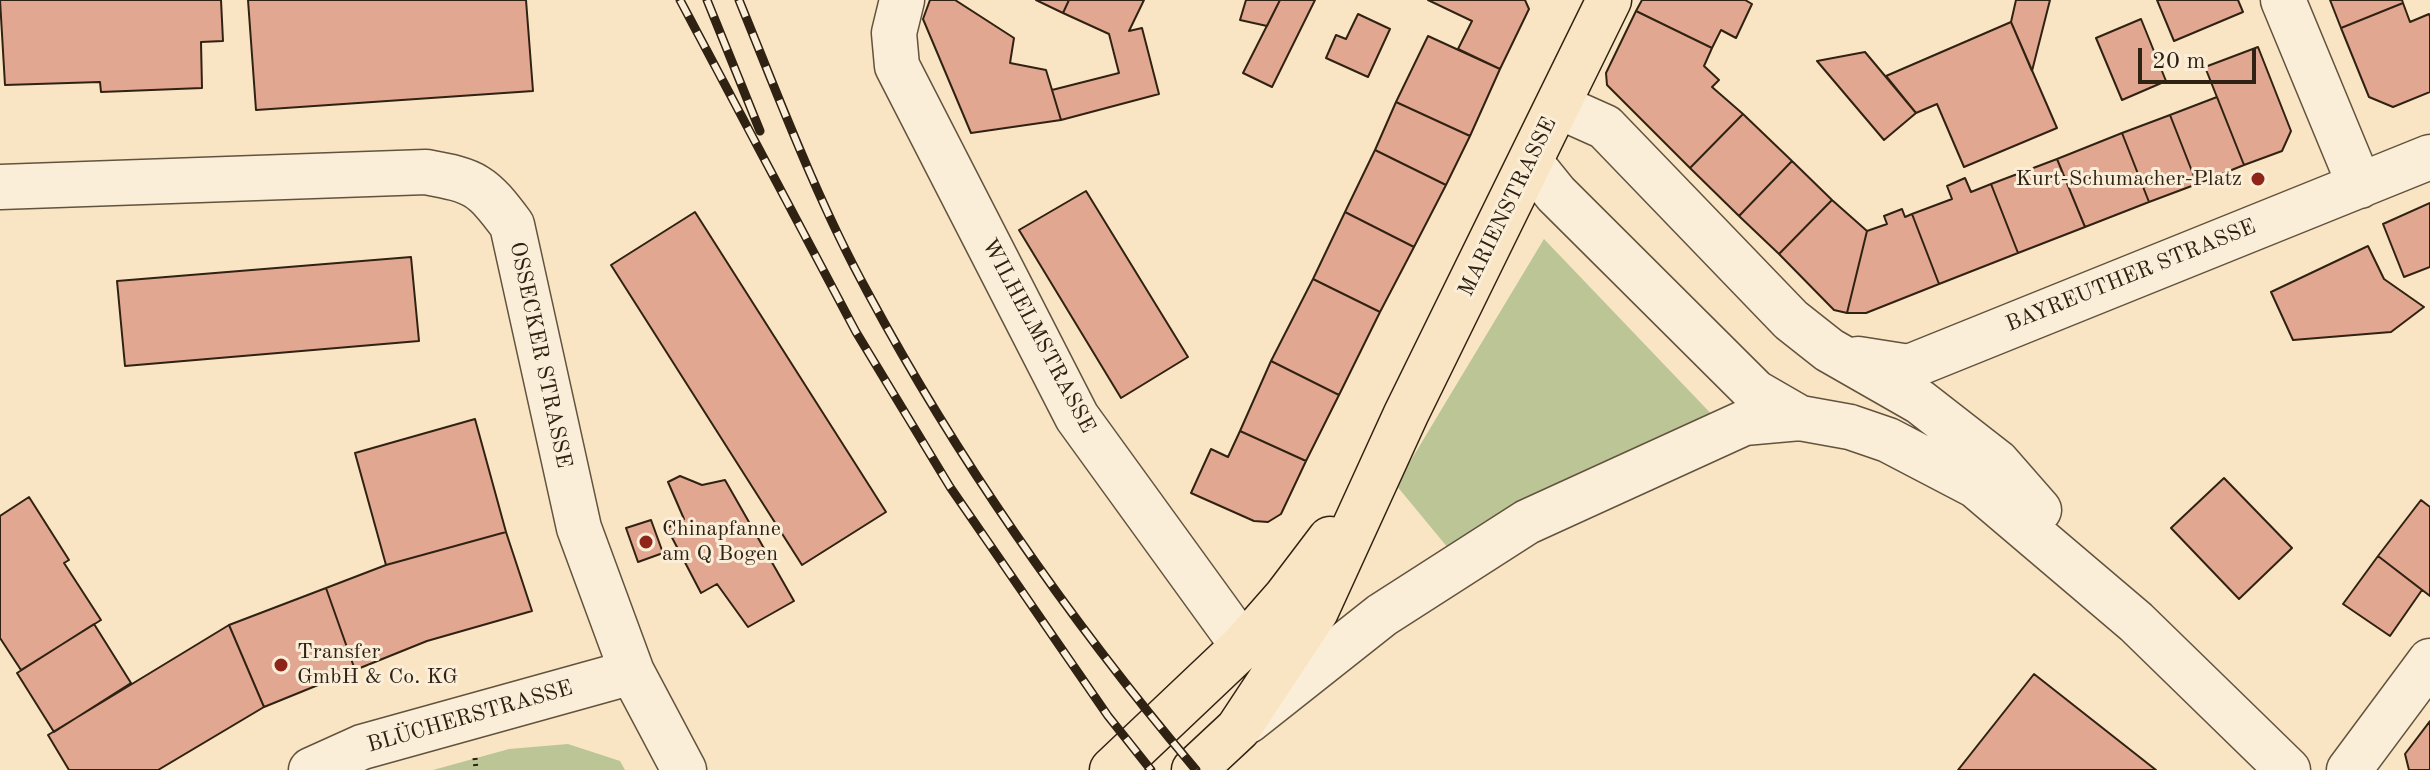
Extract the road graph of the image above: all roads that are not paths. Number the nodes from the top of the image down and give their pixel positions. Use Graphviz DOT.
graph roads {
  1 [pos="902,0"];
  2 [pos="1609,0"];
  3 [pos="2283,0"];
  4 [pos="1558,106"];
  5 [pos="2430,157"];
  6 [pos="1531,163"];
  7 [pos="2360,186"];
  8 [pos="0,187"];
  9 [pos="1829,350"];
  10 [pos="1406,414"];
  11 [pos="1800,418"];
  12 [pos="2136,622"];
  13 [pos="1243,646"];
  14 [pos="2430,661"];
  15 [pos="632,672"];
  16 [pos="1238,729"];
  17 [pos="311,770"];
  18 [pos="684,770"];
  19 [pos="707,770"];
  20 [pos="1112,770"];
  21 [pos="1194,770"];
  22 [pos="2288,770"];
  23 [pos="2349,770"];
  1 -- 13 [label="street, WILHELMSTRASSE"];
  2 -- 4 [label="main road, MARIENSTRASSE"];
  3 -- 7 [label="street"];
  4 -- 6 [label="main road, MARIENSTRASSE"];
  4 -- 9 [label="street"];
  5 -- 7 [label="street, BAYREUTHER STRASSE"];
  6 -- 10 [label="main road, MARIENSTRASSE"];
  6 -- 11 [label="street"];
  7 -- 9 [label="street, BAYREUTHER STRASSE"];
  8 -- 15 [label="street, OSSECKER STRASSE"];
  9 -- 12 [label="street"];
  10 -- 13 [label="main road, MARIENSTRASSE"];
  10 -- 16 [label="main road, MARIENSTRASSE"];
  11 -- 12 [label="street"];
  11 -- 16 [label="street"];
  12 -- 22 [label="street"];
  13 -- 20 [label="main road, MARIENSTRASSE"];
  14 -- 23 [label="street"];
  15 -- 17 [label="street, BLÜCHERSTRASSE"];
  15 -- 18 [label="street, OSSECKER STRASSE"];
  15 -- 19 [label="street, OSSECKER STRASSE"];
  16 -- 21 [label="main road, MARIENSTRASSE"];
}
